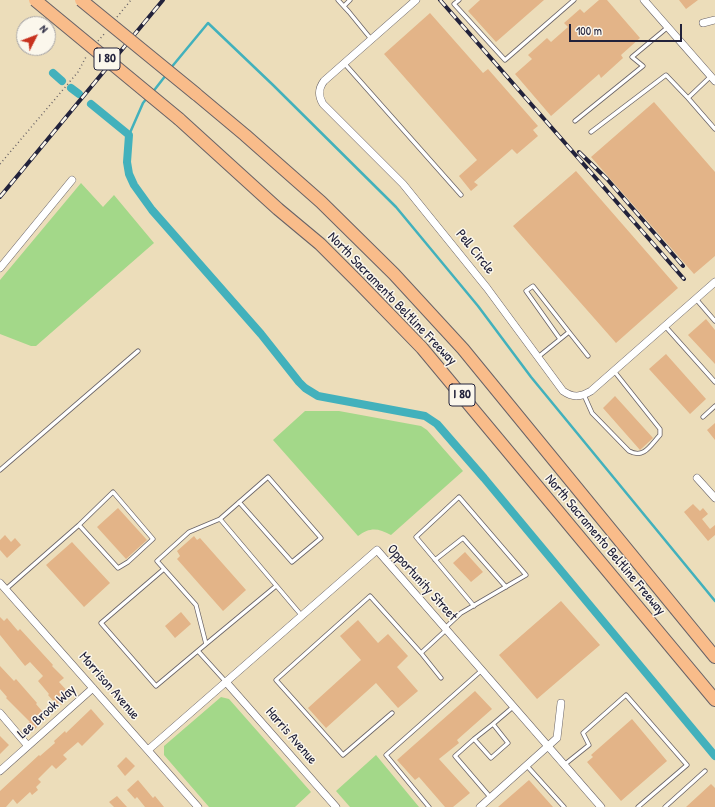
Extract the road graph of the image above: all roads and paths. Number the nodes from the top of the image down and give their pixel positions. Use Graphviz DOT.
graph roads {
  1 [pos="35,0"];
  2 [pos="81,0"];
  3 [pos="131,0"];
  4 [pos="338,0"];
  5 [pos="350,0"];
  6 [pos="416,0"];
  7 [pos="459,0"];
  8 [pos="574,0"];
  9 [pos="644,0"];
  10 [pos="344,6"];
  11 [pos="715,20"];
  12 [pos="113,22"];
  13 [pos="703,23"];
  14 [pos="668,27"];
  15 [pos="108,28"];
  16 [pos="371,39"];
  17 [pos="95,45"];
  18 [pos="90,51"];
  19 [pos="344,63"];
  20 [pos="713,78"];
  21 [pos="688,98"];
  22 [pos="575,121"];
  23 [pos="715,129"];
  24 [pos="591,132"];
  25 [pos="0,164"];
  26 [pos="72,180"];
  27 [pos="461,195"];
  28 [pos="0,268"];
  29 [pos="715,282"];
  30 [pos="696,299"];
  31 [pos="715,321"];
  32 [pos="665,326"];
  33 [pos="569,332"];
  34 [pos="560,339"];
  35 [pos="138,351"];
  36 [pos="588,356"];
  37 [pos="538,357"];
  38 [pos="614,371"];
  39 [pos="715,382"];
  40 [pos="584,395"];
  41 [pos="715,406"];
  42 [pos="703,417"];
  43 [pos="0,470"];
  44 [pos="697,478"];
  45 [pos="715,498"];
  46 [pos="239,502"];
  47 [pos="220,519"];
  48 [pos="79,524"];
  49 [pos="435,560"];
  50 [pos="164,569"];
  51 [pos="0,582"];
  52 [pos="276,586"];
  53 [pos="506,587"];
  54 [pos="6,589"];
  55 [pos="474,606"];
  56 [pos="302,616"];
  57 [pos="446,629"];
  58 [pos="206,644"];
  59 [pos="198,651"];
  60 [pos="421,653"];
  61 [pos="715,657"];
  62 [pos="482,670"];
  63 [pos="441,678"];
  64 [pos="226,682"];
  65 [pos="93,688"];
  66 [pos="715,700"];
  67 [pos="561,703"];
  68 [pos="513,707"];
  69 [pos="0,713"];
  70 [pos="392,713"];
  71 [pos="492,724"];
  72 [pos="474,739"];
  73 [pos="28,746"];
  74 [pos="548,747"];
  75 [pos="148,750"];
  76 [pos="564,765"];
  77 [pos="527,766"];
  78 [pos="0,771"];
  79 [pos="705,771"];
  80 [pos="491,798"];
  81 [pos="198,807"];
  82 [pos="336,807"];
  83 [pos="429,807"];
  84 [pos="480,807"];
  85 [pos="564,807"];
  86 [pos="601,807"];
  87 [pos="638,807"];
  88 [pos="665,807"];
  1 -- 66 [label="highway, North Sacramento Beltline Freeway / I 80, bridge"];
  2 -- 61 [label="highway, North Sacramento Beltline Freeway / I 80, bridge"];
  3 -- 12 [label="path"];
  4 -- 10 [label="lane"];
  5 -- 10 [label="lane"];
  6 -- 16 [label="street, Pell Circle"];
  7 -- 8 [label="lane"];
  9 -- 14 [label="street"];
  10 -- 16 [label="lane"];
  11 -- 13 [label="street"];
  14 -- 20 [label="street"];
  14 -- 22 [label="lane"];
  15 -- 17 [label="path"];
  16 -- 19 [label="street, Pell Circle"];
  18 -- 25 [label="path"];
  19 -- 27 [label="lane"];
  19 -- 37 [label="street, Pell Circle"];
  20 -- 21 [label="lane"];
  21 -- 23 [label="lane"];
  21 -- 24 [label="lane"];
  26 -- 28 [label="street"];
  29 -- 30 [label="street"];
  30 -- 31 [label="lane"];
  30 -- 32 [label="street"];
  32 -- 38 [label="street"];
  32 -- 39 [label="lane"];
  33 -- 34 [label="lane"];
  33 -- 34 [label="lane"];
  33 -- 36 [label="lane"];
  34 -- 37 [label="lane"];
  35 -- 43 [label="lane"];
  37 -- 40 [label="street, Pell Circle"];
  38 -- 40 [label="street"];
  38 -- 40 [label="lane"];
  41 -- 42 [label="lane"];
  44 -- 45 [label="street"];
  46 -- 46 [label="lane"];
  46 -- 47 [label="lane"];
  47 -- 50 [label="lane"];
  47 -- 52 [label="lane"];
  48 -- 48 [label="lane"];
  48 -- 54 [label="lane"];
  49 -- 53 [label="lane"];
  49 -- 53 [label="lane"];
  49 -- 55 [label="lane"];
  50 -- 58 [label="lane"];
  50 -- 59 [label="lane"];
  51 -- 54 [label="street, Morrison Avenue"];
  52 -- 56 [label="lane"];
  52 -- 58 [label="lane"];
  53 -- 55 [label="lane"];
  54 -- 65 [label="street, Morrison Avenue"];
  55 -- 57 [label="lane"];
  56 -- 57 [label="street, Opportunity Street"];
  56 -- 64 [label="street, Opportunity Street"];
  57 -- 60 [label="lane"];
  57 -- 62 [label="street, Opportunity Street"];
  58 -- 59 [label="lane"];
  59 -- 64 [label="lane"];
  60 -- 63 [label="lane"];
  60 -- 70 [label="lane"];
  62 -- 68 [label="street, Opportunity Street"];
  62 -- 83 [label="lane"];
  64 -- 75 [label="street, Opportunity Street"];
  64 -- 82 [label="street, Harris Avenue"];
  65 -- 73 [label="street, Lee Brook Way"];
  65 -- 75 [label="street, Morrison Avenue"];
  67 -- 74 [label="street"];
  68 -- 71 [label="lane"];
  68 -- 74 [label="street, Opportunity Street"];
  69 -- 73 [label="street"];
  71 -- 72 [label="lane"];
  71 -- 72 [label="lane"];
  72 -- 80 [label="lane"];
  73 -- 78 [label="street, Lee Brook Way"];
  74 -- 76 [label="street, Opportunity Street"];
  74 -- 77 [label="street"];
  75 -- 81 [label="street, Morrison Avenue"];
  76 -- 86 [label="street, Opportunity Street"];
  76 -- 87 [label="lane"];
  77 -- 80 [label="street"];
  77 -- 85 [label="lane"];
  79 -- 88 [label="lane"];
  80 -- 84 [label="street"];
}
